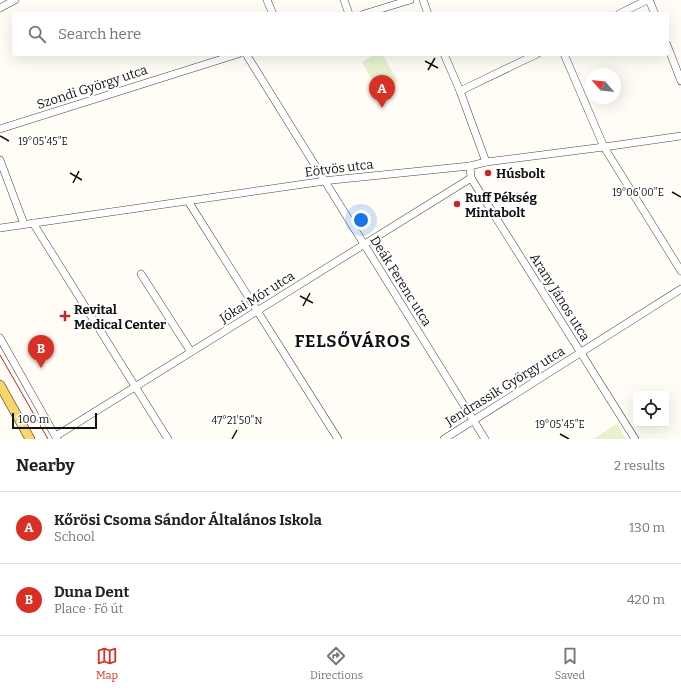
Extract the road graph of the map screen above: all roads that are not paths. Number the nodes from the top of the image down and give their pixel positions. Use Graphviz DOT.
graph roads {
  1 [pos="15,0"];
  2 [pos="267,0"];
  3 [pos="344,0"];
  4 [pos="410,0"];
  5 [pos="423,0"];
  6 [pos="648,0"];
  7 [pos="0,8"];
  8 [pos="272,12"];
  9 [pos="348,12"];
  10 [pos="371,12"];
  11 [pos="427,12"];
  12 [pos="623,12"];
  13 [pos="654,12"];
  14 [pos="669,50"];
  15 [pos="232,56"];
  16 [pos="247,56"];
  17 [pos="445,56"];
  18 [pos="533,56"];
  19 [pos="565,56"];
  20 [pos="681,81"];
  21 [pos="460,91"];
  22 [pos="0,129"];
  23 [pos="681,136"];
  24 [pos="604,147"];
  25 [pos="0,160"];
  26 [pos="486,162"];
  27 [pos="470,166"];
  28 [pos="471,178"];
  29 [pos="324,182"];
  30 [pos="188,201"];
  31 [pos="33,223"];
  32 [pos="24,224"];
  33 [pos="0,228"];
  34 [pos="364,245"];
  35 [pos="681,271"];
  36 [pos="141,274"];
  37 [pos="681,289"];
  38 [pos="257,311"];
  39 [pos="0,338"];
  40 [pos="191,352"];
  41 [pos="581,352"];
  42 [pos="0,385"];
  43 [pos="135,387"];
  44 [pos="473,420"];
  45 [pos="28,437"];
  46 [pos="57,438"];
  47 [pos="168,439"];
  48 [pos="338,439"];
  49 [pos="444,439"];
  50 [pos="485,439"];
  51 [pos="635,439"];
  1 -- 7 [label="street"];
  2 -- 8 [label="street"];
  3 -- 9 [label="street"];
  4 -- 10 [label="street"];
  5 -- 11 [label="street"];
  6 -- 12 [label="street"];
  6 -- 13 [label="street"];
  14 -- 20 [label="street"];
  15 -- 22 [label="street, Szondi György utca"];
  16 -- 29 [label="street, Deák Ferenc utca"];
  17 -- 21 [label="street"];
  18 -- 21 [label="street"];
  19 -- 24 [label="street"];
  21 -- 26 [label="street"];
  23 -- 24 [label="street, Eötvös utca"];
  24 -- 26 [label="street, Eötvös utca"];
  24 -- 35 [label="street"];
  25 -- 32 [label="street"];
  26 -- 27 [label="street, Eötvös utca"];
  27 -- 28 [label="street, Arany János utca"];
  27 -- 29 [label="street, Eötvös utca"];
  28 -- 34 [label="street, Jókai Mór utca"];
  28 -- 41 [label="street, Arany János utca"];
  29 -- 30 [label="street, Eötvös utca"];
  29 -- 34 [label="street, Deák Ferenc utca"];
  30 -- 31 [label="street, Eötvös utca"];
  30 -- 38 [label="street"];
  31 -- 32 [label="street, Eötvös utca"];
  31 -- 43 [label="street"];
  32 -- 33 [label="street, Eötvös utca"];
  34 -- 38 [label="street, Jókai Mór utca"];
  34 -- 44 [label="street, Deák Ferenc utca"];
  36 -- 40 [label="street"];
  37 -- 41 [label="street, Jendrassik György utca"];
  38 -- 40 [label="street, Jókai Mór utca"];
  38 -- 48 [label="street"];
  39 -- 46 [label="street"];
  40 -- 43 [label="street, Jókai Mór utca"];
  41 -- 44 [label="street, Jendrassik György utca"];
  41 -- 51 [label="street, Arany János utca"];
  42 -- 45 [label="main road"];
  43 -- 46 [label="street, Jókai Mór utca"];
  43 -- 47 [label="street"];
  44 -- 49 [label="street, Jendrassik György utca"];
  44 -- 50 [label="street, Deák Ferenc utca"];
}
